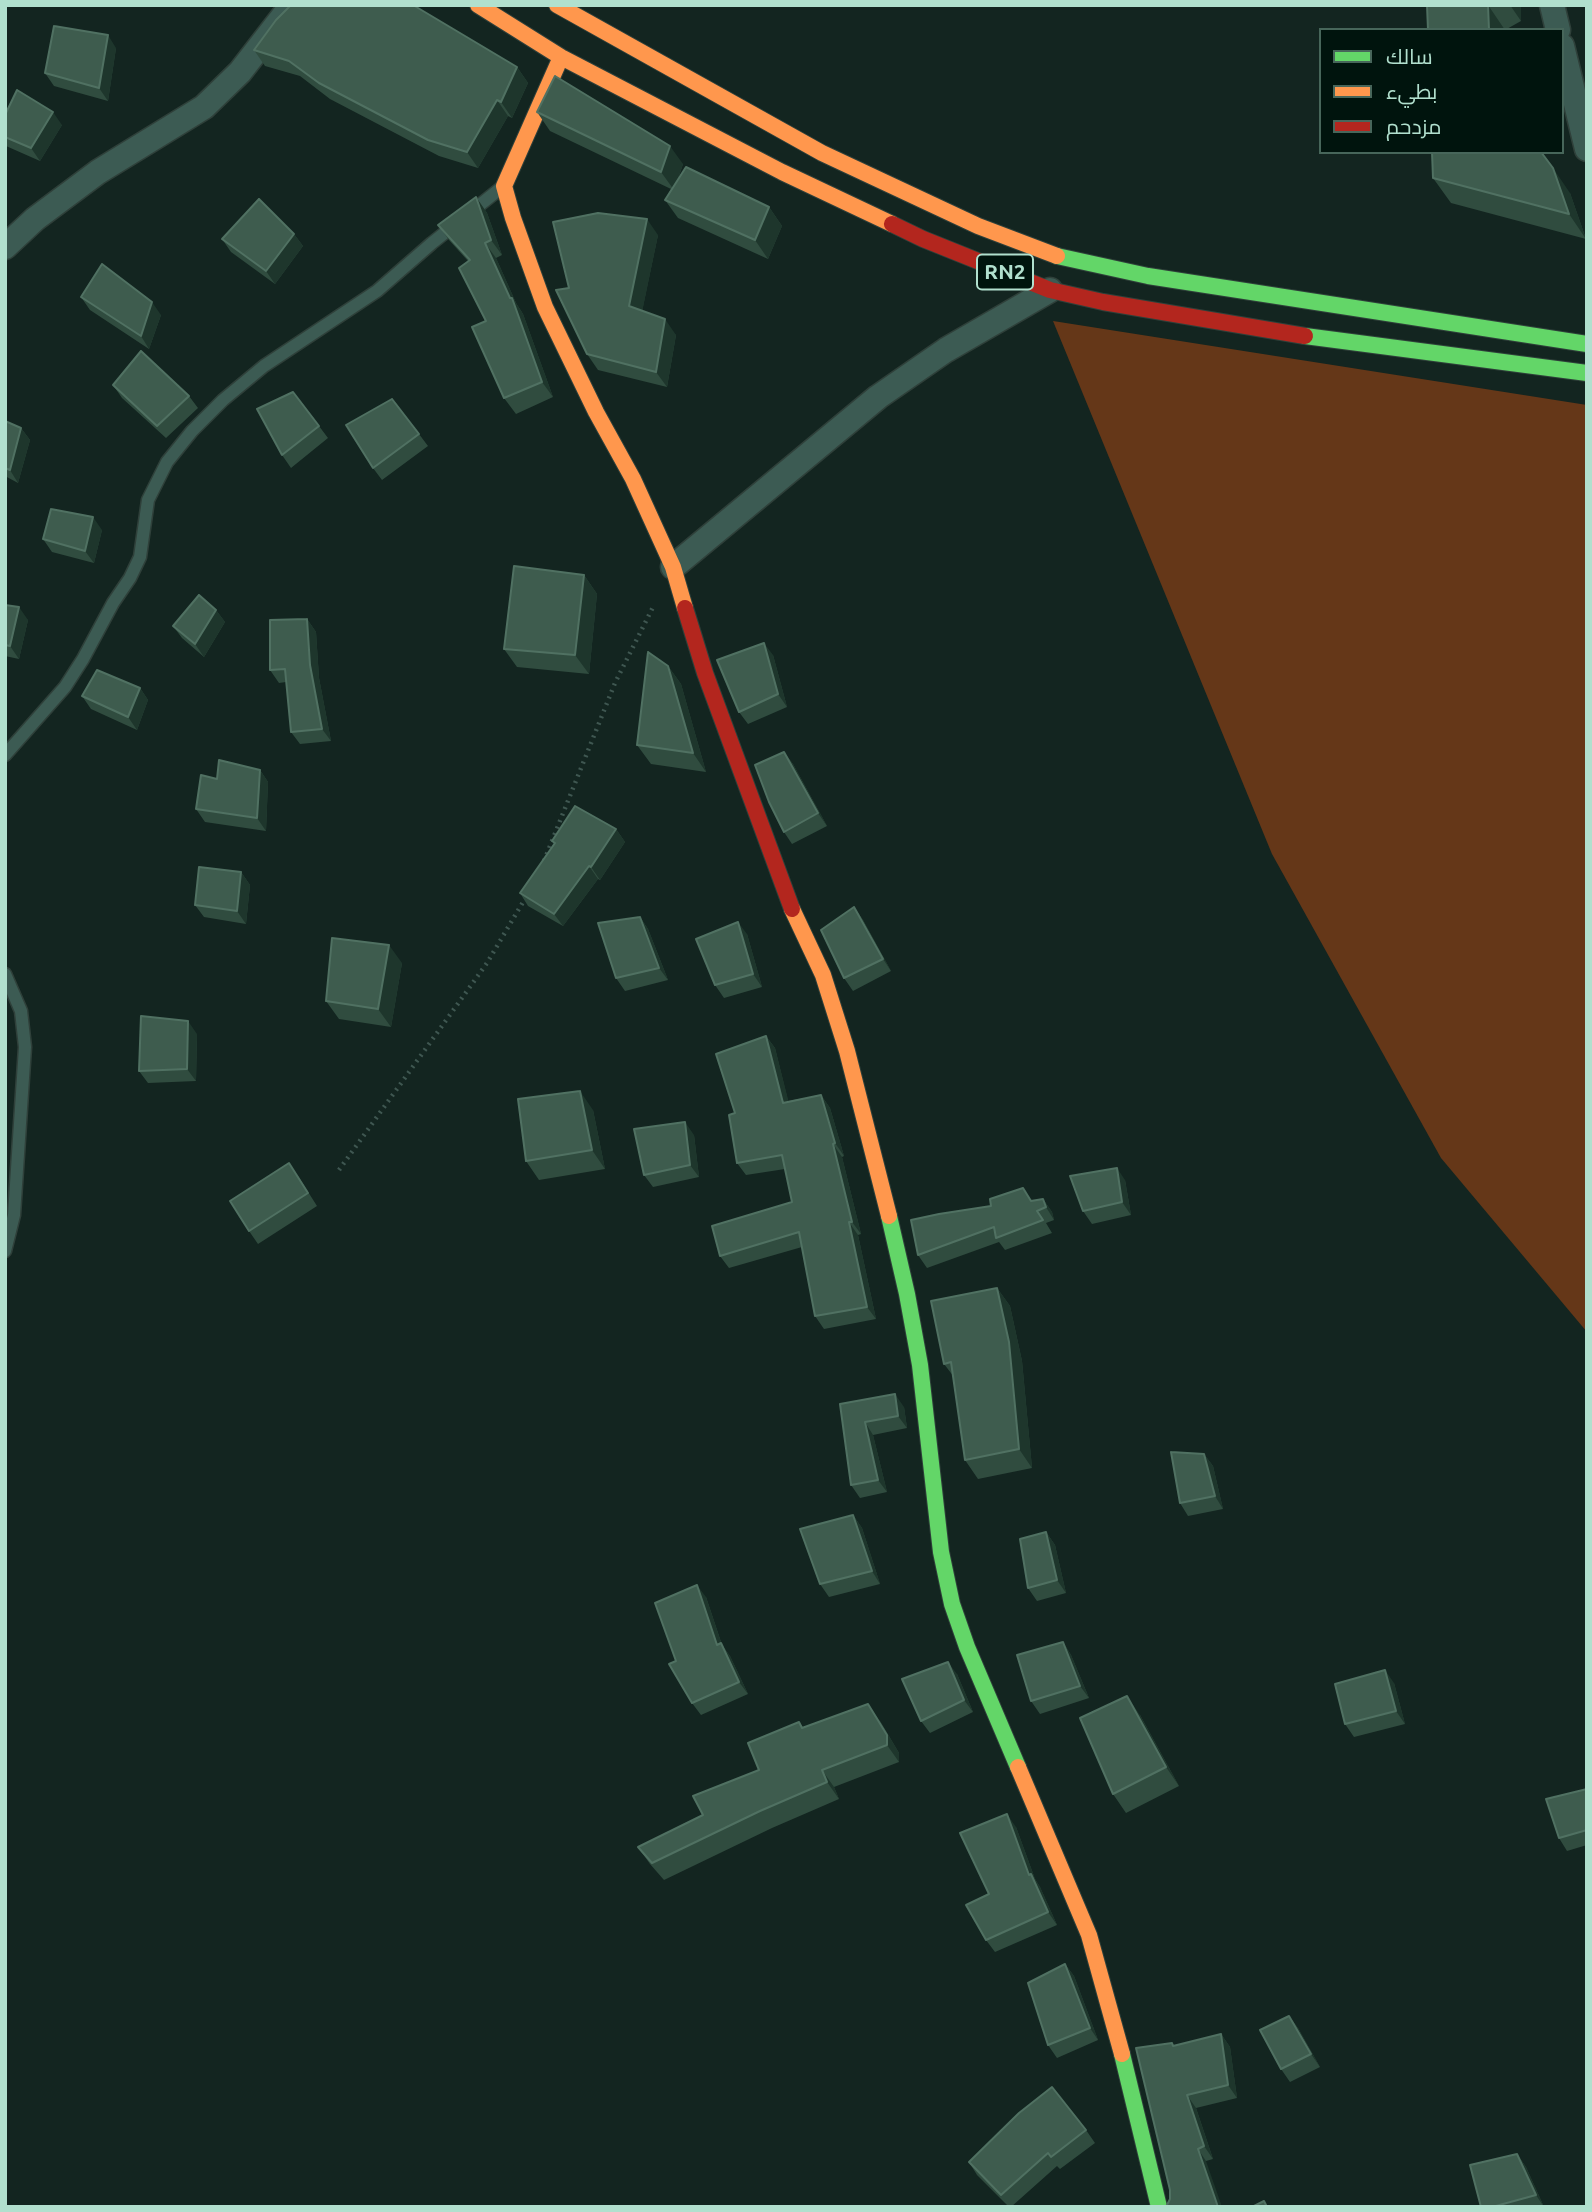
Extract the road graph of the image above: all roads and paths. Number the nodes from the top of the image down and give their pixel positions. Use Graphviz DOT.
graph roads {
  1 [pos="292,5"];
  2 [pos="478,5"];
  3 [pos="556,5"];
  4 [pos="1552,5"];
  5 [pos="1558,28"];
  6 [pos="1564,54"];
  7 [pos="561,57"];
  8 [pos="1587,149"];
  9 [pos="504,186"];
  10 [pos="5,247"];
  11 [pos="1050,290"];
  12 [pos="1587,344"];
  13 [pos="1587,373"];
  14 [pos="673,567"];
  15 [pos="5,755"];
  16 [pos="540,870"];
  17 [pos="527,894"];
  18 [pos="5,974"];
  19 [pos="339,1170"];
  20 [pos="5,1251"];
  21 [pos="1159,2207"];
  1 -- 10 [label="street"];
  2 -- 7 [label="main road, RN2"];
  3 -- 12 [label="main road, RN2"];
  4 -- 5 [label="street"];
  6 -- 8 [label="street"];
  7 -- 9 [label="main road"];
  7 -- 11 [label="main road, RN2"];
  9 -- 14 [label="main road"];
  9 -- 15 [label="lane"];
  11 -- 13 [label="main road, RN2"];
  11 -- 14 [label="street"];
  14 -- 16 [label="path"];
  14 -- 21 [label="main road"];
  17 -- 19 [label="path"];
  18 -- 20 [label="lane"];
}
